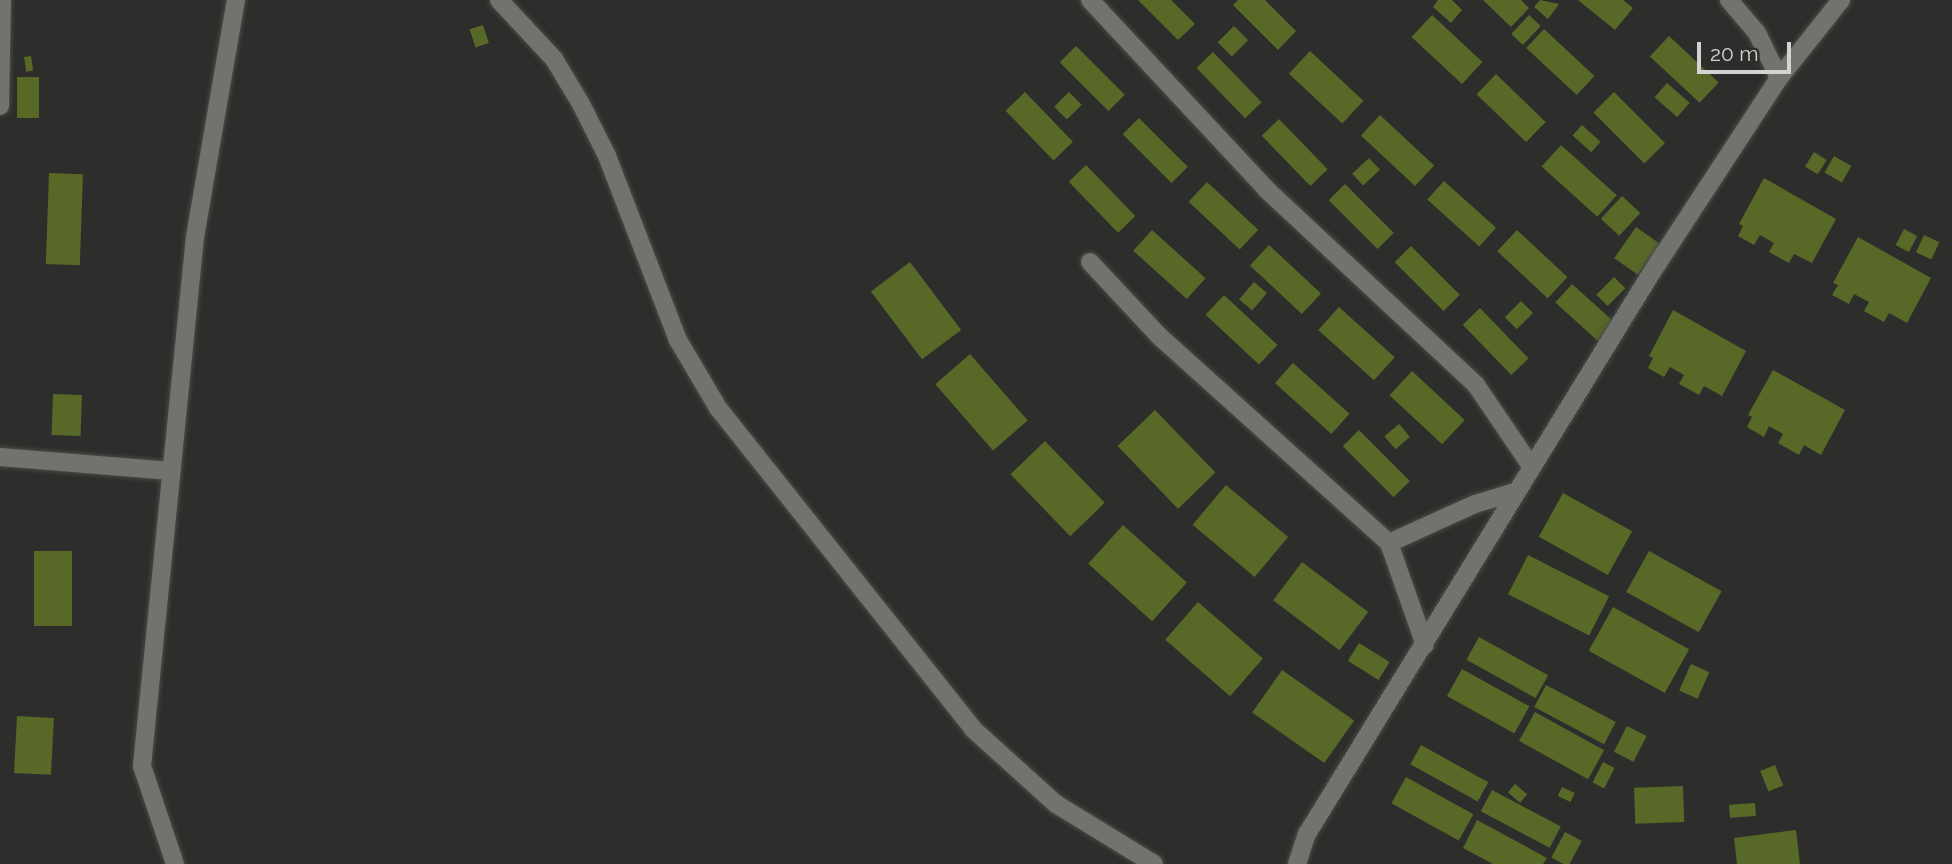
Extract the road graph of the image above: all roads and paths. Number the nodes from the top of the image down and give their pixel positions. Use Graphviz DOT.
graph roads {
  1 [pos="2,0"];
  2 [pos="236,0"];
  3 [pos="499,0"];
  4 [pos="1090,0"];
  5 [pos="1729,0"];
  6 [pos="1841,0"];
  7 [pos="1779,78"];
  8 [pos="0,106"];
  9 [pos="1090,262"];
  10 [pos="0,457"];
  11 [pos="1531,466"];
  12 [pos="171,471"];
  13 [pos="1515,492"];
  14 [pos="1389,542"];
  15 [pos="1425,645"];
  16 [pos="175,864"];
  17 [pos="1154,864"];
  18 [pos="1297,864"];
  1 -- 8 [label="street"];
  2 -- 12 [label="street"];
  3 -- 17 [label="street"];
  4 -- 11 [label="street"];
  5 -- 7 [label="street"];
  6 -- 7 [label="street"];
  7 -- 11 [label="street"];
  9 -- 14 [label="street"];
  10 -- 12 [label="street"];
  11 -- 13 [label="street"];
  12 -- 16 [label="street"];
  13 -- 14 [label="street"];
  13 -- 15 [label="street"];
  14 -- 15 [label="street"];
  15 -- 18 [label="street"];
}
